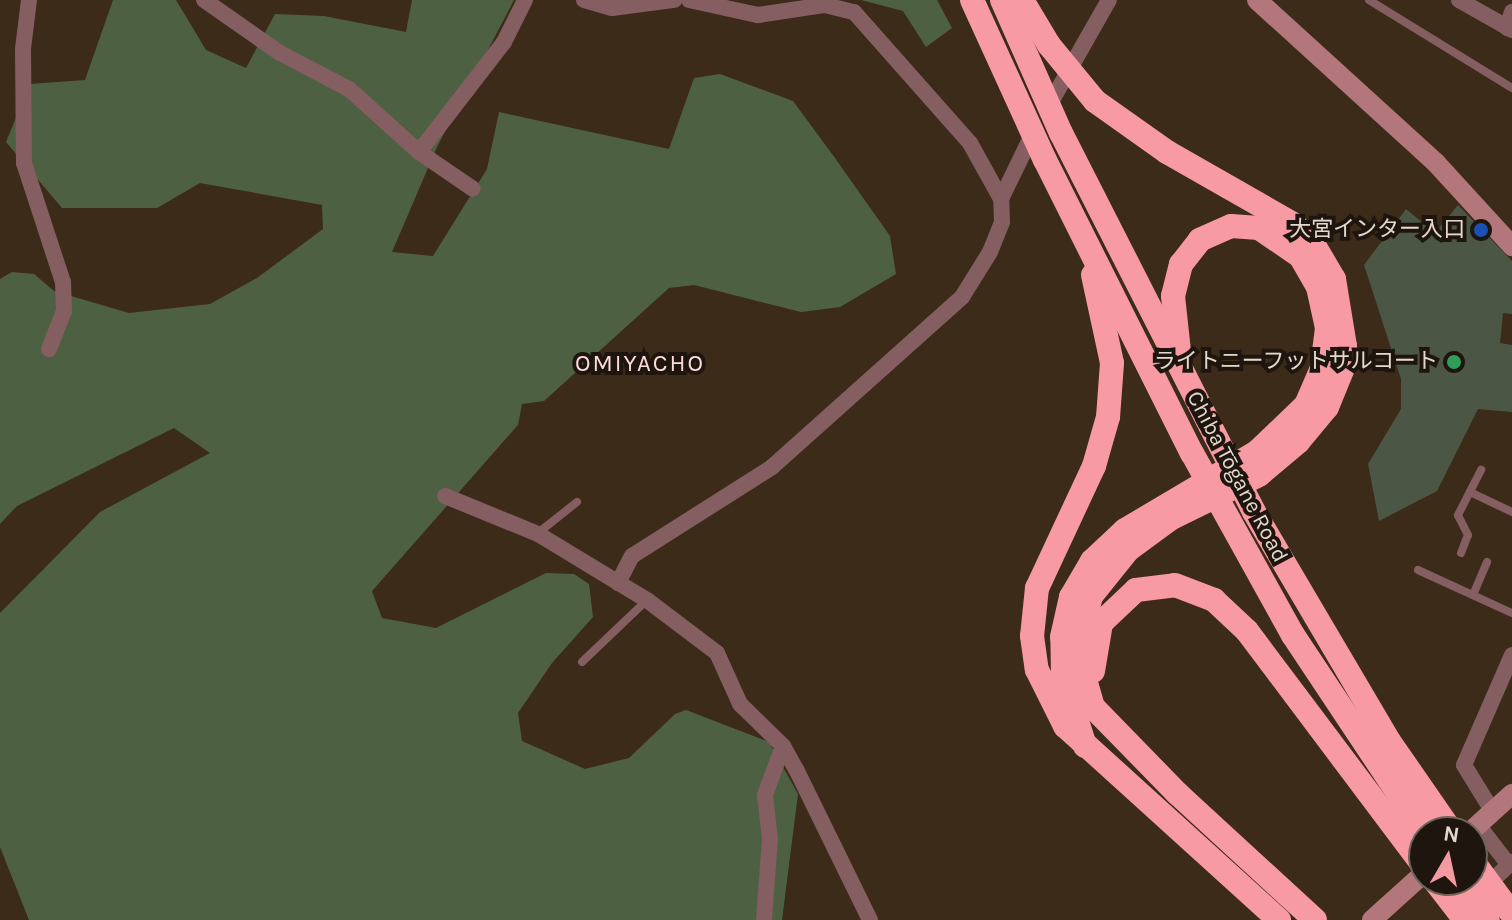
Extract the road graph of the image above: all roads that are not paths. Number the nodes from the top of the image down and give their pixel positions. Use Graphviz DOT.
graph roads {
  1 [pos="29,0"];
  2 [pos="525,0"];
  3 [pos="584,0"];
  4 [pos="674,0"];
  5 [pos="689,0"];
  6 [pos="972,0"];
  7 [pos="1002,0"];
  8 [pos="1022,0"];
  9 [pos="1109,0"];
  10 [pos="1257,0"];
  11 [pos="1369,0"];
  12 [pos="1459,0"];
  13 [pos="211,3"];
  14 [pos="1510,24"];
  15 [pos="1512,88"];
  16 [pos="419,152"];
  17 [pos="473,189"];
  18 [pos="1001,199"];
  19 [pos="1512,246"];
  20 [pos="1095,260"];
  21 [pos="49,349"];
  22 [pos="1179,370"];
  23 [pos="1481,470"];
  24 [pos="1470,492"];
  25 [pos="445,496"];
  26 [pos="577,502"];
  27 [pos="1512,512"];
  28 [pos="538,534"];
  29 [pos="1461,553"];
  30 [pos="1487,562"];
  31 [pos="1418,570"];
  32 [pos="618,583"];
  33 [pos="1473,595"];
  34 [pos="647,600"];
  35 [pos="1512,613"];
  36 [pos="1512,655"];
  37 [pos="582,662"];
  38 [pos="1105,715"];
  39 [pos="783,746"];
  40 [pos="1085,746"];
  41 [pos="1512,794"];
  42 [pos="1410,816"];
  43 [pos="1418,816"];
  44 [pos="1478,816"];
  45 [pos="1488,816"];
  46 [pos="1408,821"];
  47 [pos="1488,834"];
  48 [pos="1510,864"];
  49 [pos="1408,875"];
  50 [pos="1459,896"];
  51 [pos="1472,896"];
  52 [pos="1484,912"];
  53 [pos="1512,914"];
  54 [pos="764,920"];
  55 [pos="870,920"];
  56 [pos="1279,920"];
  57 [pos="1315,920"];
  58 [pos="1372,920"];
  59 [pos="1449,920"];
  1 -- 21 [label="street"];
  2 -- 16 [label="street"];
  3 -- 4 [label="street"];
  5 -- 18 [label="street"];
  6 -- 20 [label="highway, Chiba Tōgane Road"];
  7 -- 22 [label="highway, Chiba Tōgane Road"];
  8 -- 38 [label="highway"];
  9 -- 18 [label="street"];
  10 -- 19 [label="street"];
  11 -- 15 [label="lane"];
  12 -- 14 [label="street"];
  13 -- 16 [label="street"];
  16 -- 17 [label="street"];
  18 -- 32 [label="street"];
  20 -- 40 [label="highway"];
  20 -- 42 [label="highway, Chiba Tōgane Road"];
  22 -- 40 [label="highway"];
  22 -- 43 [label="highway, Chiba Tōgane Road"];
  23 -- 24 [label="lane"];
  24 -- 27 [label="lane"];
  24 -- 29 [label="lane"];
  25 -- 28 [label="street"];
  26 -- 28 [label="lane"];
  28 -- 32 [label="street"];
  30 -- 33 [label="lane"];
  31 -- 33 [label="lane"];
  32 -- 34 [label="street"];
  33 -- 35 [label="lane"];
  34 -- 37 [label="lane"];
  34 -- 39 [label="street"];
  36 -- 44 [label="street"];
  38 -- 46 [label="highway"];
  38 -- 57 [label="highway"];
  39 -- 54 [label="street"];
  39 -- 55 [label="street"];
  40 -- 56 [label="highway"];
  41 -- 45 [label="street"];
  47 -- 48 [label="street"];
  48 -- 59 [label="street"];
  49 -- 58 [label="street"];
  50 -- 52 [label="highway"];
  51 -- 52 [label="highway"];
  52 -- 53 [label="highway"];
}
